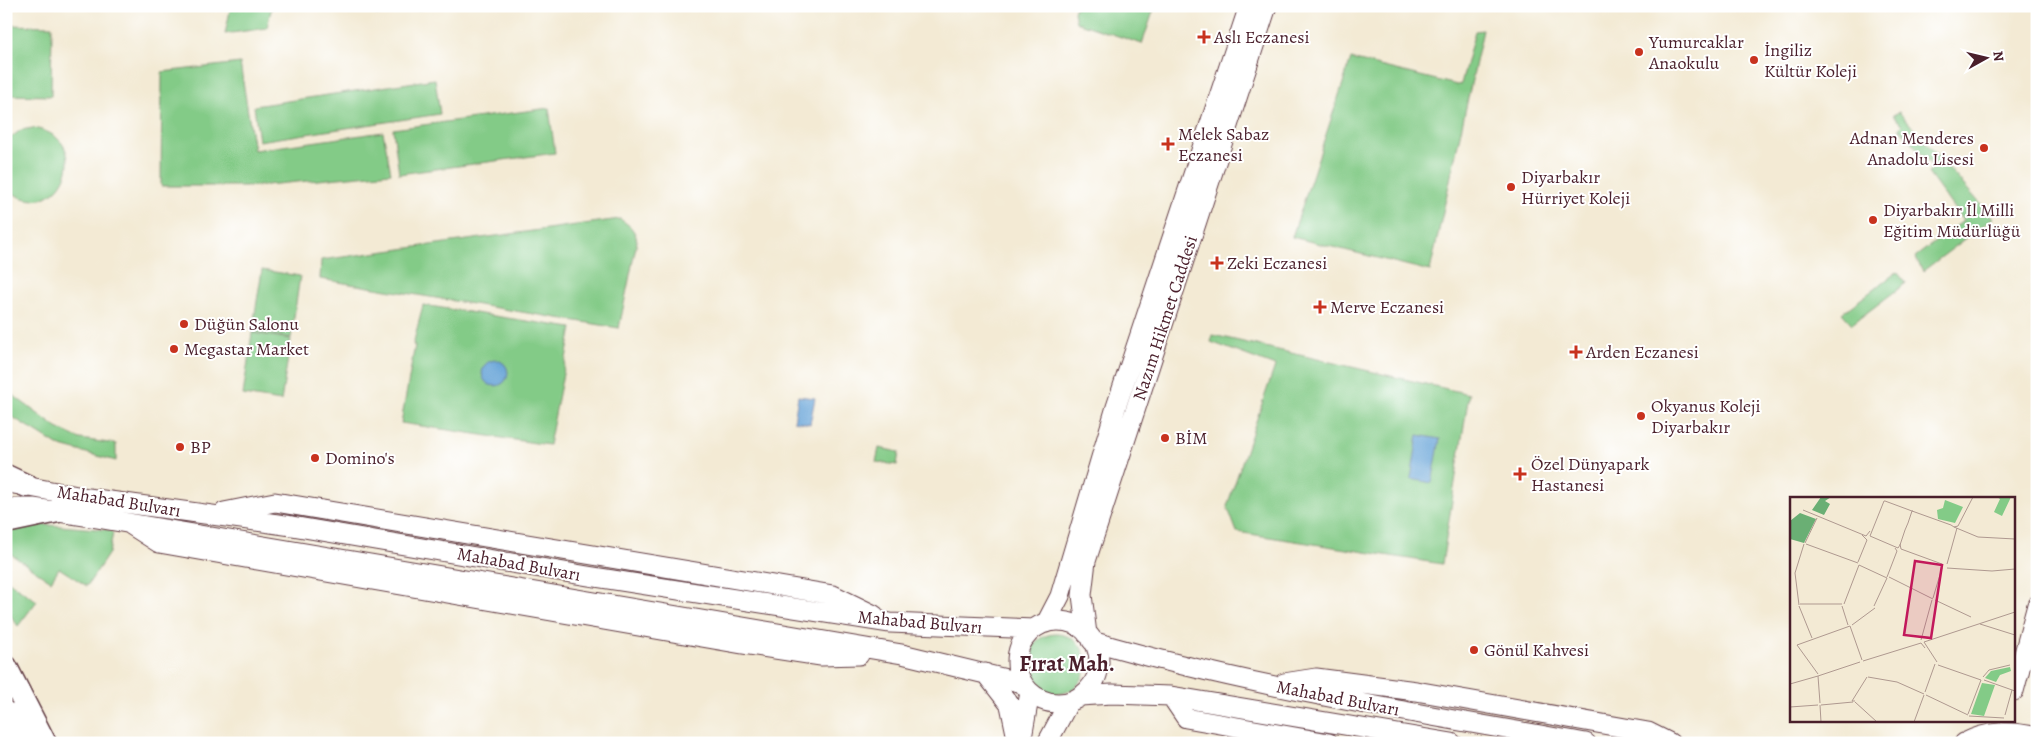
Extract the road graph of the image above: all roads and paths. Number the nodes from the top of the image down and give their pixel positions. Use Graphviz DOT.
graph roads {
  1 [pos="1249,6"];
  2 [pos="1267,6"];
  3 [pos="6,476"];
  4 [pos="16,484"];
  5 [pos="6,508"];
  6 [pos="58,511"];
  7 [pos="6,522"];
  8 [pos="2037,605"];
  9 [pos="1040,626"];
  10 [pos="1090,637"];
  11 [pos="6,667"];
  12 [pos="985,673"];
  13 [pos="2016,684"];
  14 [pos="1273,686"];
  15 [pos="1026,688"];
  16 [pos="1171,696"];
  17 [pos="1075,699"];
  18 [pos="6,713"];
  19 [pos="1996,727"];
  20 [pos="2037,737"];
  21 [pos="21,743"];
  22 [pos="45,743"];
  23 [pos="1020,743"];
  24 [pos="1047,743"];
  25 [pos="1329,743"];
  26 [pos="1452,743"];
  27 [pos="1586,743"];
  28 [pos="1670,743"];
  29 [pos="1964,743"];
  1 -- 9 [label="main road, Nazım Hikmet Caddesi"];
  2 -- 10 [label="main road, Nazım Hikmet Caddesi"];
  3 -- 4 [label="highway"];
  4 -- 9 [label="main road, Mahabad Bulvarı"];
  5 -- 6 [label="main road, Mahabad Bulvarı"];
  6 -- 7 [label="highway"];
  6 -- 12 [label="main road, Mahabad Bulvarı"];
  8 -- 13 [label="main road"];
  9 -- 10 [label="main road"];
  9 -- 15 [label="main road"];
  10 -- 14 [label="main road, Mahabad Bulvarı"];
  10 -- 17 [label="main road"];
  11 -- 22 [label="highway"];
  12 -- 15 [label="main road, Mahabad Bulvarı"];
  12 -- 23 [label="main road"];
  14 -- 27 [label="main road, Mahabad Bulvarı"];
  14 -- 28 [label="main road"];
  15 -- 17 [label="main road"];
  15 -- 23 [label="main road"];
  16 -- 17 [label="main road, Mahabad Bulvarı"];
  16 -- 25 [label="main road"];
  16 -- 26 [label="main road, Mahabad Bulvarı"];
  17 -- 24 [label="main road"];
  18 -- 21 [label="highway"];
  19 -- 20 [label="main road"];
  19 -- 29 [label="main road"];
}
